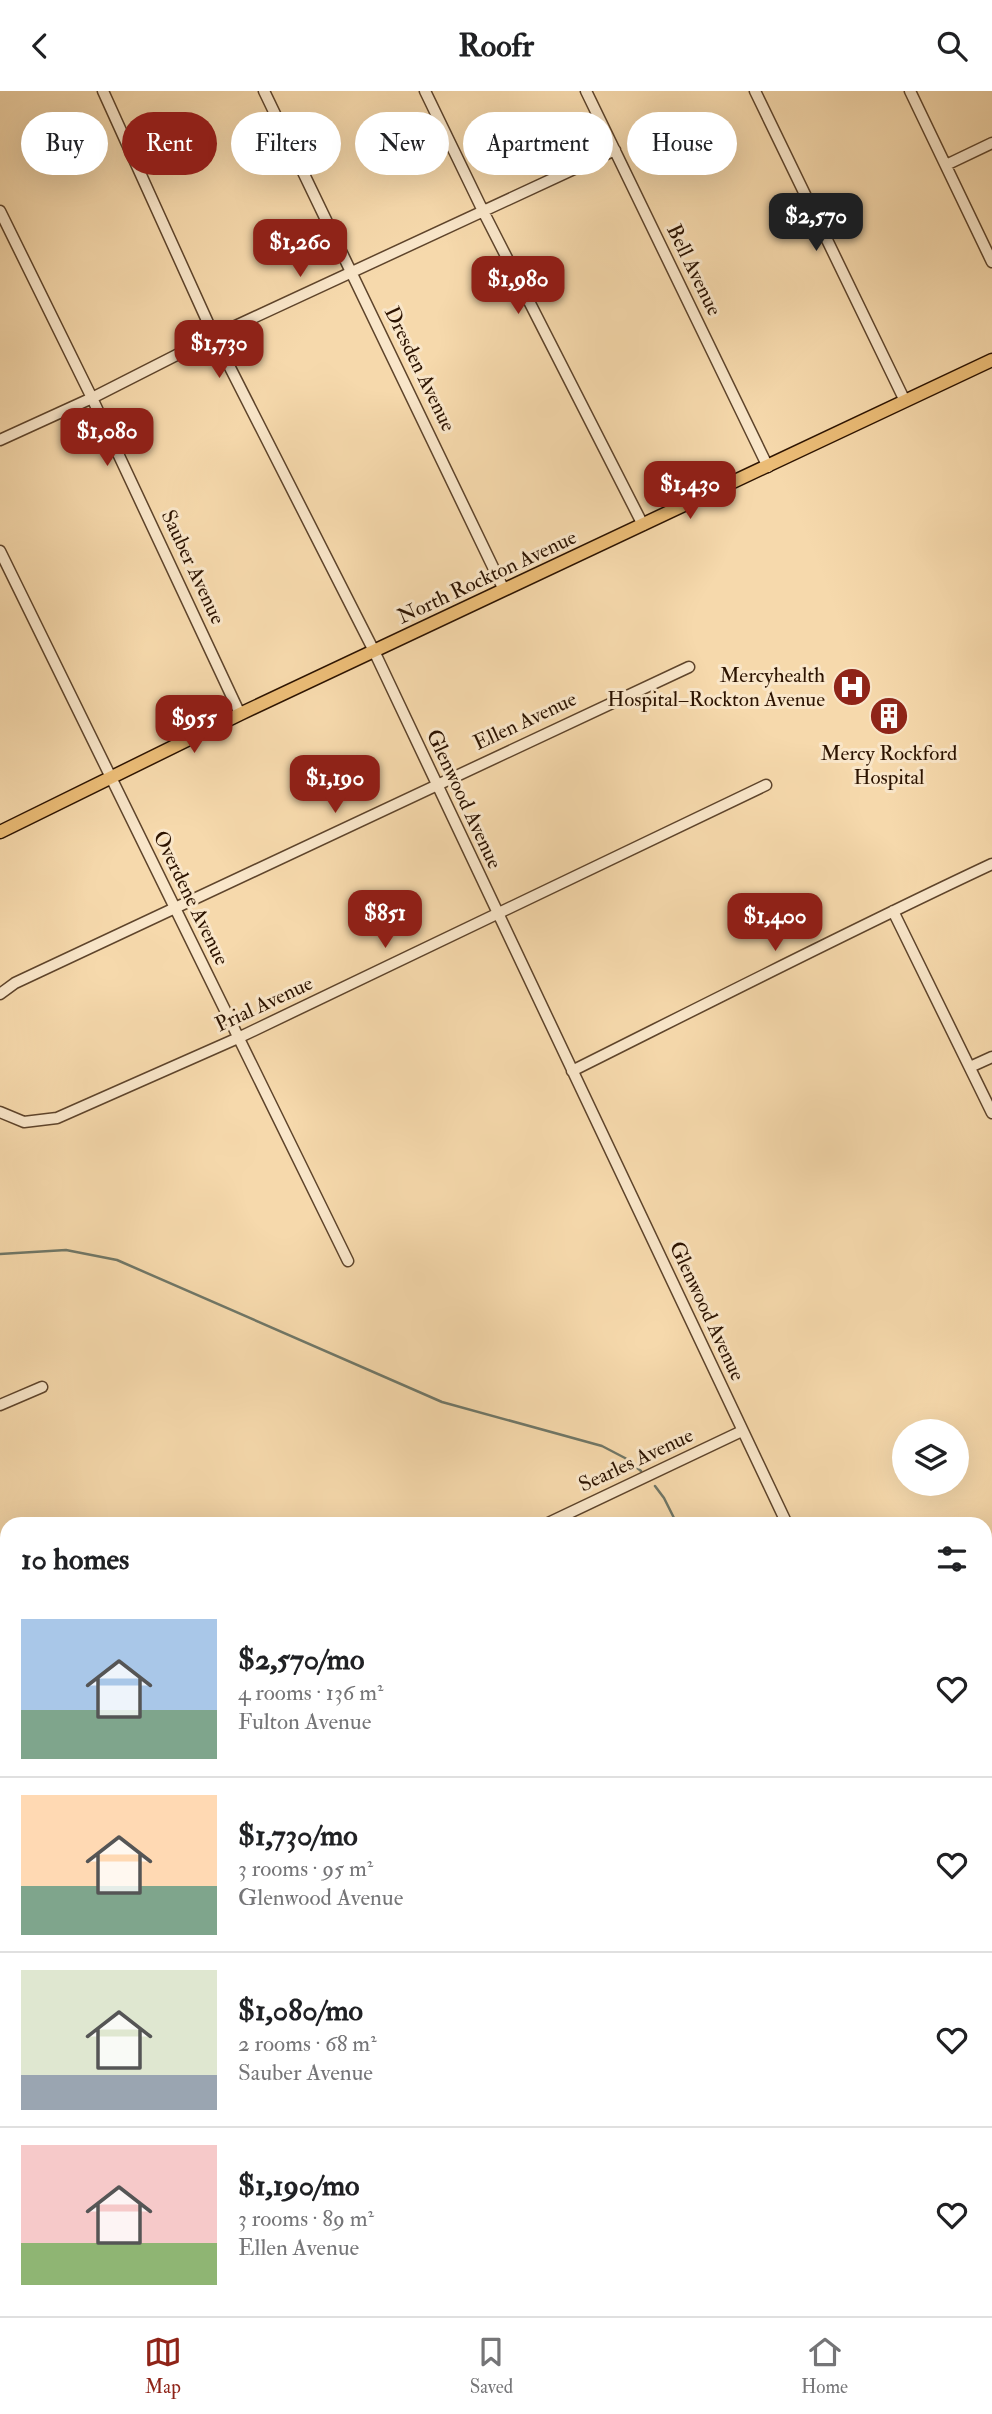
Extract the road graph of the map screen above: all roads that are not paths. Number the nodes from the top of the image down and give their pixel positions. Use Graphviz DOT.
graph roads {
  1 [pos="103,91"];
  2 [pos="264,91"];
  3 [pos="425,91"];
  4 [pos="586,91"];
  5 [pos="755,91"];
  6 [pos="910,91"];
  7 [pos="992,143"];
  8 [pos="615,151"];
  9 [pos="946,165"];
  10 [pos="0,211"];
  11 [pos="483,211"];
  12 [pos="992,262"];
  13 [pos="353,273"];
  14 [pos="214,336"];
  15 [pos="992,360"];
  16 [pos="92,398"];
  17 [pos="905,401"];
  18 [pos="0,440"];
  19 [pos="768,467"];
  20 [pos="643,525"];
  21 [pos="0,551"];
  22 [pos="504,590"];
  23 [pos="374,651"];
  24 [pos="689,667"];
  25 [pos="240,714"];
  26 [pos="111,778"];
  27 [pos="436,784"];
  28 [pos="766,785"];
  29 [pos="0,832"];
  30 [pos="992,865"];
  31 [pos="175,909"];
  32 [pos="893,911"];
  33 [pos="497,913"];
  34 [pos="0,994"];
  35 [pos="238,1038"];
  36 [pos="992,1057"];
  37 [pos="970,1067"];
  38 [pos="572,1071"];
  39 [pos="0,1112"];
  40 [pos="992,1113"];
  41 [pos="348,1261"];
  42 [pos="42,1387"];
  43 [pos="0,1405"];
  44 [pos="743,1431"];
  45 [pos="561,1517"];
  46 [pos="784,1517"];
  1 -- 14 [label="street, Glenwood Avenue"];
  2 -- 13 [label="street, Dresden Avenue"];
  3 -- 11 [label="street"];
  4 -- 8 [label="street, Bell Avenue"];
  5 -- 17 [label="street"];
  6 -- 9 [label="street"];
  7 -- 9 [label="street"];
  8 -- 11 [label="street"];
  8 -- 19 [label="street, Bell Avenue"];
  9 -- 12 [label="street"];
  10 -- 16 [label="street, Sauber Avenue"];
  11 -- 13 [label="street"];
  11 -- 20 [label="street"];
  13 -- 14 [label="street"];
  13 -- 22 [label="street, Dresden Avenue"];
  14 -- 16 [label="street"];
  14 -- 23 [label="street, Glenwood Avenue"];
  15 -- 17 [label="main road, North Rockton Avenue"];
  16 -- 18 [label="street"];
  16 -- 25 [label="street, Sauber Avenue"];
  17 -- 19 [label="main road, North Rockton Avenue"];
  19 -- 20 [label="main road, North Rockton Avenue"];
  20 -- 22 [label="main road, North Rockton Avenue"];
  21 -- 26 [label="street, Overdene Avenue"];
  22 -- 23 [label="main road, North Rockton Avenue"];
  23 -- 25 [label="main road, North Rockton Avenue"];
  23 -- 27 [label="street, Glenwood Avenue"];
  24 -- 27 [label="street, Ellen Avenue"];
  25 -- 26 [label="main road, North Rockton Avenue"];
  26 -- 29 [label="main road, North Rockton Avenue"];
  26 -- 31 [label="street, Overdene Avenue"];
  27 -- 31 [label="street, Ellen Avenue"];
  27 -- 33 [label="street, Glenwood Avenue"];
  28 -- 33 [label="street, Prial Avenue"];
  30 -- 32 [label="street"];
  31 -- 34 [label="street, Ellen Avenue"];
  31 -- 35 [label="street, Overdene Avenue"];
  32 -- 37 [label="street"];
  32 -- 38 [label="street"];
  33 -- 35 [label="street, Prial Avenue"];
  33 -- 38 [label="street, Glenwood Avenue"];
  35 -- 39 [label="street, Prial Avenue"];
  35 -- 41 [label="street, Overdene Avenue"];
  36 -- 37 [label="street"];
  37 -- 40 [label="street"];
  38 -- 44 [label="street, Glenwood Avenue"];
  42 -- 43 [label="street"];
  44 -- 45 [label="street, Searles Avenue"];
  44 -- 46 [label="street, Glenwood Avenue"];
}
